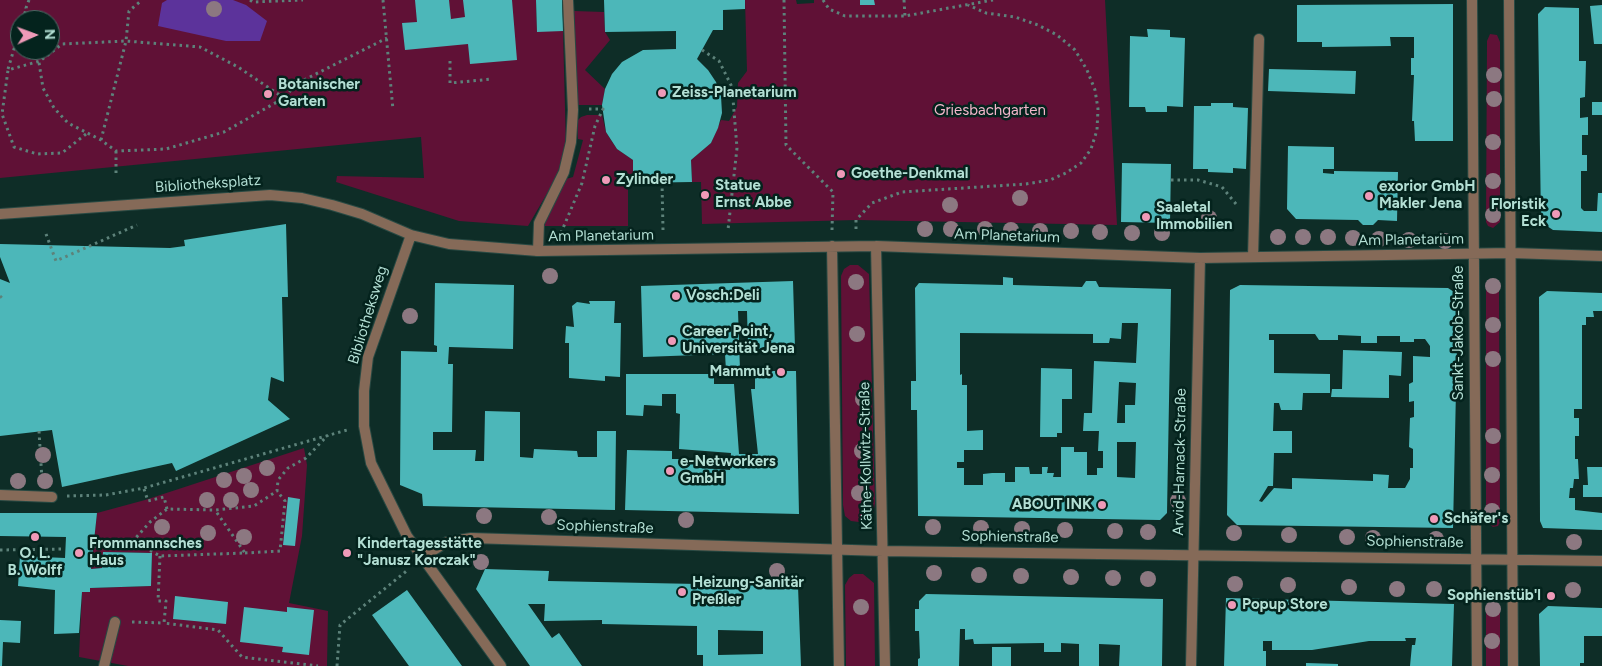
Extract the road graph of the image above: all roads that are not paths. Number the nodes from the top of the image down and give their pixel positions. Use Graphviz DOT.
graph roads {
  1 [pos="568,0"];
  2 [pos="1472,0"];
  3 [pos="1509,0"];
  4 [pos="1259,39"];
  5 [pos="0,214"];
  6 [pos="411,235"];
  7 [pos="832,246"];
  8 [pos="876,246"];
  9 [pos="538,252"];
  10 [pos="1474,254"];
  11 [pos="1511,254"];
  12 [pos="1602,256"];
  13 [pos="1253,257"];
  14 [pos="1200,258"];
  15 [pos="0,495"];
  16 [pos="47,497"];
  17 [pos="837,550"];
  18 [pos="883,551"];
  19 [pos="1194,555"];
  20 [pos="422,556"];
  21 [pos="1476,558"];
  22 [pos="1512,559"];
  23 [pos="1602,561"];
  24 [pos="115,622"];
  25 [pos="104,666"];
  26 [pos="501,666"];
  27 [pos="839,666"];
  28 [pos="885,666"];
  29 [pos="1191,666"];
  30 [pos="1477,666"];
  31 [pos="1513,666"];
  1 -- 9 [label="street"];
  2 -- 10 [label="street, Sankt-Jakob-Straße"];
  3 -- 11 [label="street"];
  4 -- 13 [label="street"];
  5 -- 6 [label="street, Bibliotheksplatz"];
  6 -- 9 [label="street, Am Planetarium"];
  6 -- 20 [label="street, Bibliotheksweg"];
  7 -- 8 [label="street, Am Planetarium"];
  7 -- 9 [label="street, Am Planetarium"];
  7 -- 17 [label="street, Käthe-Kollwitz-Straße"];
  8 -- 14 [label="street, Am Planetarium"];
  8 -- 18 [label="street, Käthe-Kollwitz-Straße"];
  10 -- 11 [label="street, Am Planetarium"];
  10 -- 13 [label="street, Am Planetarium"];
  10 -- 21 [label="street, Sankt-Jakob-Straße"];
  11 -- 12 [label="street, Am Planetarium"];
  11 -- 22 [label="street"];
  13 -- 14 [label="street, Am Planetarium"];
  14 -- 19 [label="street, Arvid-Harnack-Straße"];
  15 -- 16 [label="street"];
  17 -- 18 [label="street, Sophienstraße"];
  17 -- 20 [label="street, Sophienstraße"];
  17 -- 27 [label="street, Käthe-Kollwitz-Straße"];
  18 -- 19 [label="street, Sophienstraße"];
  18 -- 28 [label="street, Käthe-Kollwitz-Straße"];
  19 -- 21 [label="street, Sophienstraße"];
  19 -- 29 [label="street, Arvid-Harnack-Straße"];
  20 -- 26 [label="street, Bibliotheksweg"];
  21 -- 22 [label="street, Sophienstraße"];
  21 -- 30 [label="street, Sankt-Jakob-Straße"];
  22 -- 23 [label="street, Sophienstraße"];
  22 -- 31 [label="street"];
  24 -- 25 [label="street"];
}
